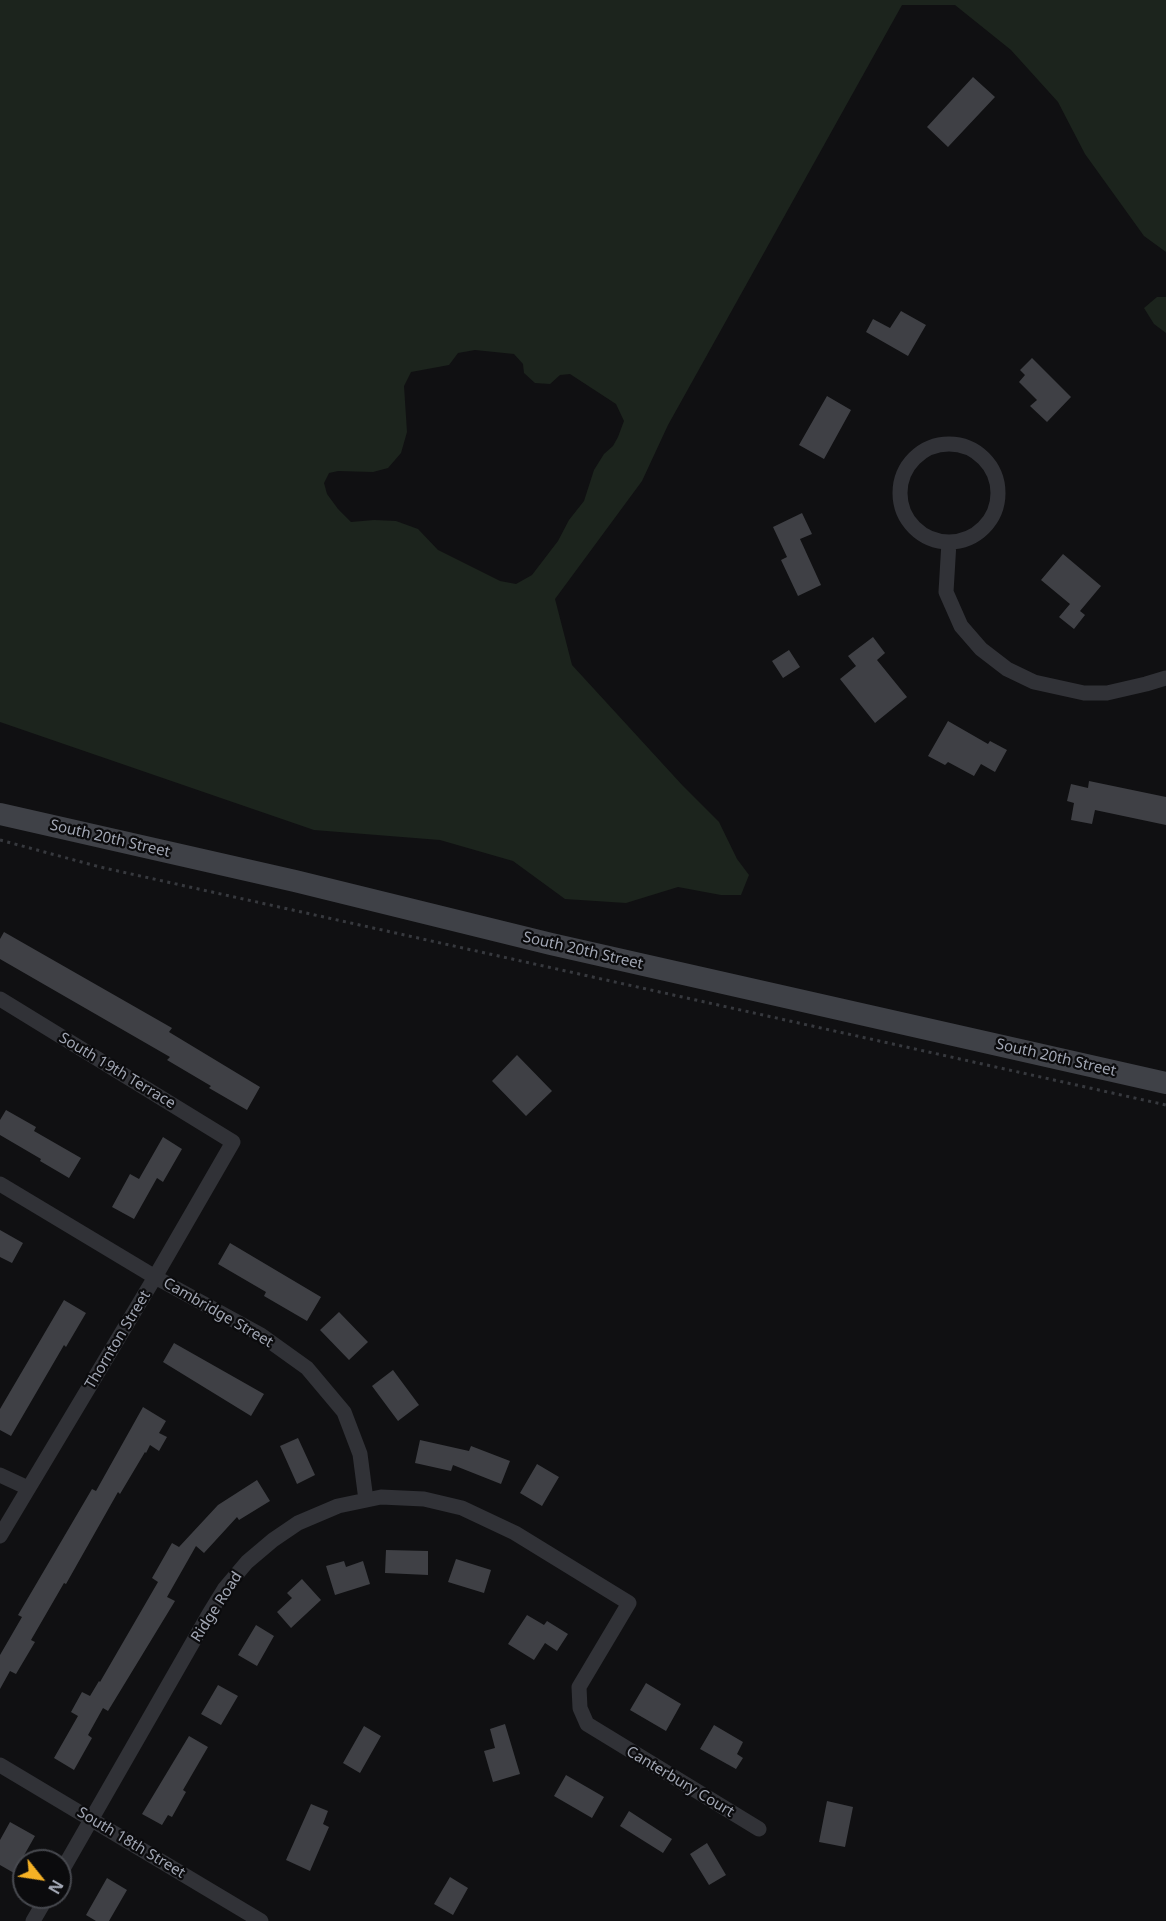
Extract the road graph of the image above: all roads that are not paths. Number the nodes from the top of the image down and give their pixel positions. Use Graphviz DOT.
graph roads {
  1 [pos="949,542"];
  2 [pos="1166,678"];
  3 [pos="0,814"];
  4 [pos="0,999"];
  5 [pos="1166,1083"];
  6 [pos="233,1142"];
  7 [pos="0,1184"];
  8 [pos="155,1277"];
  9 [pos="0,1475"];
  10 [pos="28,1488"];
  11 [pos="366,1500"];
  12 [pos="0,1536"];
  13 [pos="602,1734"];
  14 [pos="0,1765"];
  15 [pos="91,1819"];
  16 [pos="759,1829"];
  17 [pos="72,1853"];
  18 [pos="261,1921"];
  1 -- 1 [label="street"];
  1 -- 2 [label="street"];
  3 -- 5 [label="main road, South 20th Street"];
  4 -- 6 [label="street, South 19th Terrace"];
  6 -- 8 [label="street, Thornton Street"];
  7 -- 8 [label="street, Cambridge Street"];
  8 -- 10 [label="street, Thornton Street"];
  8 -- 11 [label="street, Cambridge Street"];
  9 -- 10 [label="street"];
  10 -- 12 [label="street, Thornton Street"];
  11 -- 13 [label="street, Ridge Road"];
  11 -- 15 [label="street, Ridge Road"];
  13 -- 16 [label="street, Canterbury Court"];
  14 -- 15 [label="street, South 18th Street"];
  15 -- 17 [label="street, Ridge Road"];
  15 -- 18 [label="street, South 18th Street"];
}
